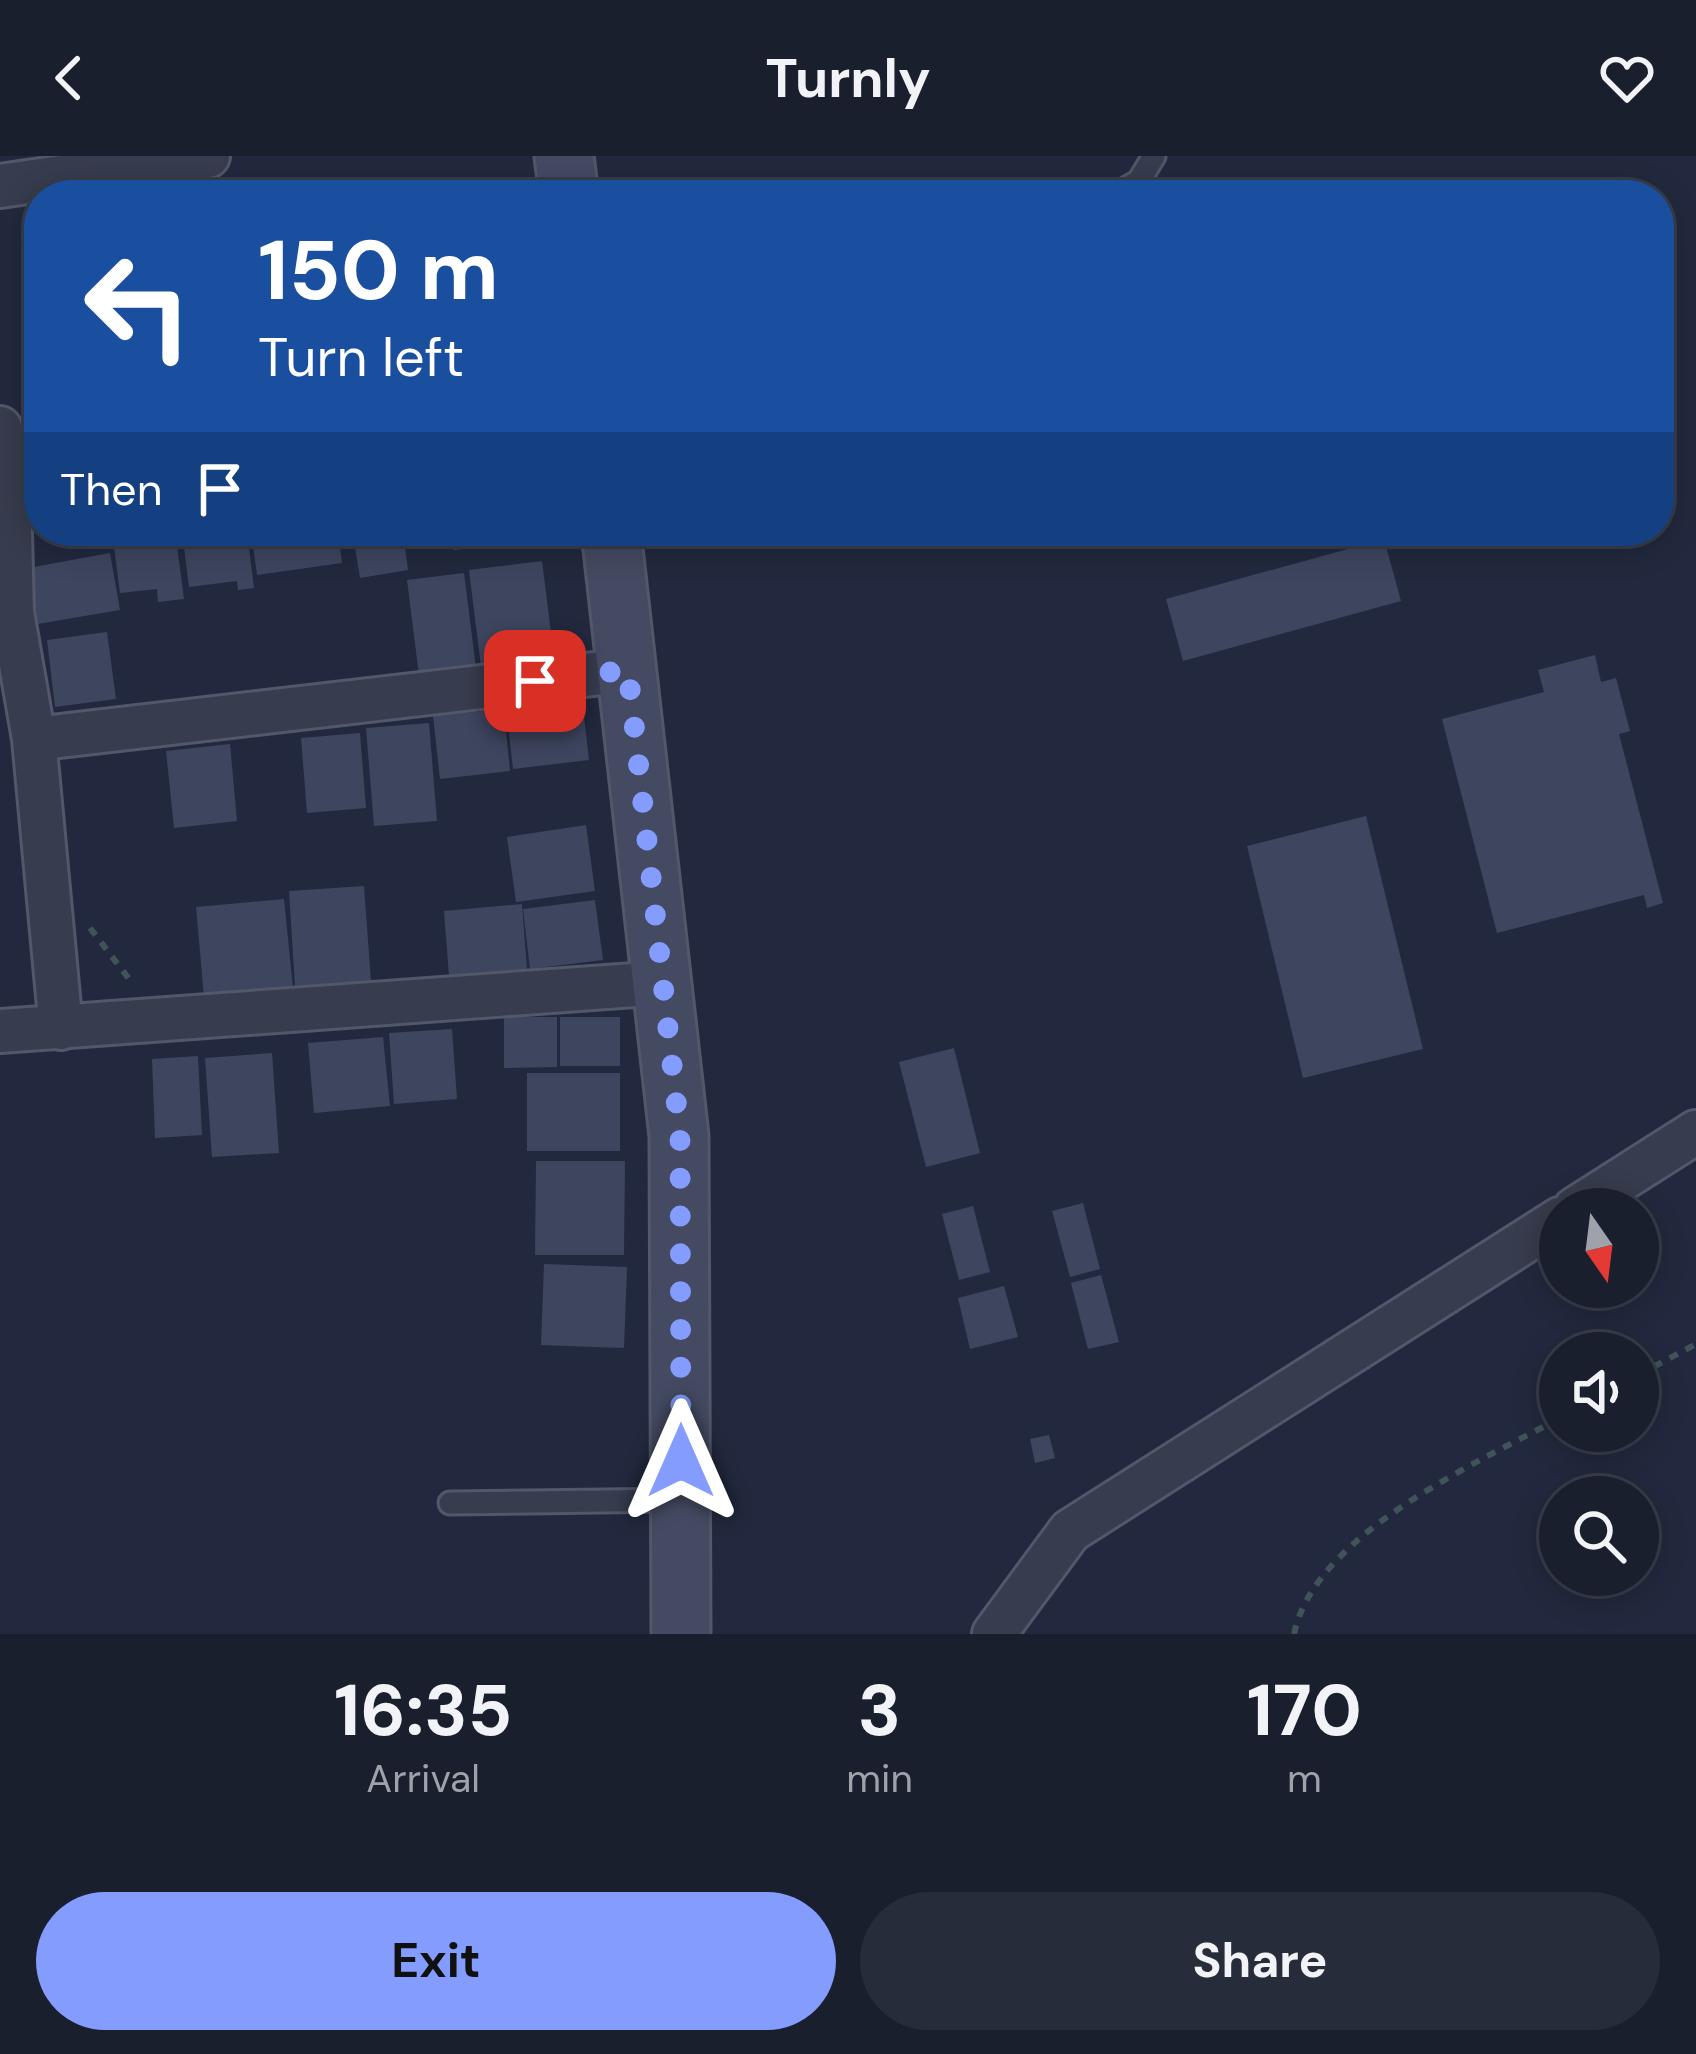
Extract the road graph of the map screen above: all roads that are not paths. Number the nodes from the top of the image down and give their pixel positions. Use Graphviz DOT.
graph roads {
  1 [pos="208,156"];
  2 [pos="42,180"];
  3 [pos="0,428"];
  4 [pos="24,492"];
  5 [pos="612,546"];
  6 [pos="628,670"];
  7 [pos="34,739"];
  8 [pos="662,983"];
  9 [pos="61,1028"];
  10 [pos="0,1031"];
  11 [pos="1696,1132"];
  12 [pos="1608,1188"];
  13 [pos="1539,1232"];
  14 [pos="681,1500"];
  15 [pos="450,1503"];
  16 [pos="681,1634"];
  17 [pos="994,1634"];
  1 -- 2 [label="street"];
  3 -- 4 [label="street"];
  4 -- 7 [label="street"];
  5 -- 6 [label="street"];
  6 -- 7 [label="street"];
  6 -- 8 [label="street"];
  7 -- 9 [label="street"];
  8 -- 9 [label="street"];
  8 -- 14 [label="street"];
  9 -- 10 [label="street"];
  11 -- 12 [label="street"];
  13 -- 17 [label="street"];
  14 -- 15 [label="lane"];
  14 -- 16 [label="street"];
}
